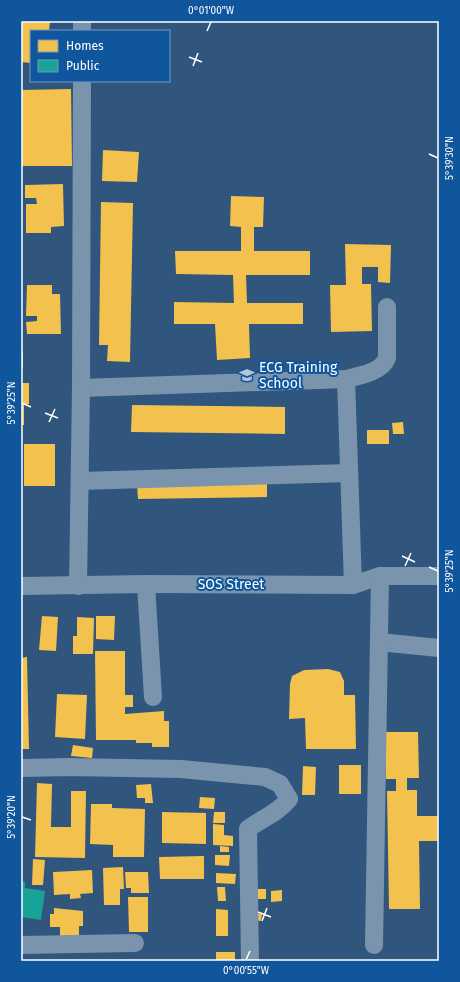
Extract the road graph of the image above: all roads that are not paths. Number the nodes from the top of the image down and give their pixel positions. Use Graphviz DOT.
graph roads {
  1 [pos="82,82"];
  2 [pos="386,307"];
  3 [pos="346,379"];
  4 [pos="81,388"];
  5 [pos="349,473"];
  6 [pos="80,481"];
  7 [pos="380,576"];
  8 [pos="439,576"];
  9 [pos="146,584"];
  10 [pos="353,585"];
  11 [pos="21,586"];
  12 [pos="78,586"];
  13 [pos="379,642"];
  14 [pos="439,648"];
  15 [pos="153,698"];
  16 [pos="21,768"];
  17 [pos="135,943"];
  18 [pos="21,945"];
  19 [pos="374,945"];
  20 [pos="250,961"];
  1 -- 4 [label="street"];
  2 -- 3 [label="street"];
  3 -- 4 [label="street"];
  3 -- 5 [label="street"];
  4 -- 6 [label="street"];
  5 -- 6 [label="street"];
  5 -- 10 [label="street"];
  6 -- 12 [label="street"];
  7 -- 8 [label="street, SOS Street"];
  7 -- 10 [label="street, SOS Street"];
  7 -- 13 [label="street"];
  9 -- 10 [label="street, SOS Street"];
  9 -- 12 [label="street, SOS Street"];
  9 -- 15 [label="street"];
  11 -- 12 [label="street, SOS Street"];
  13 -- 14 [label="street"];
  13 -- 19 [label="street"];
  16 -- 20 [label="street"];
  17 -- 18 [label="street"];
}
